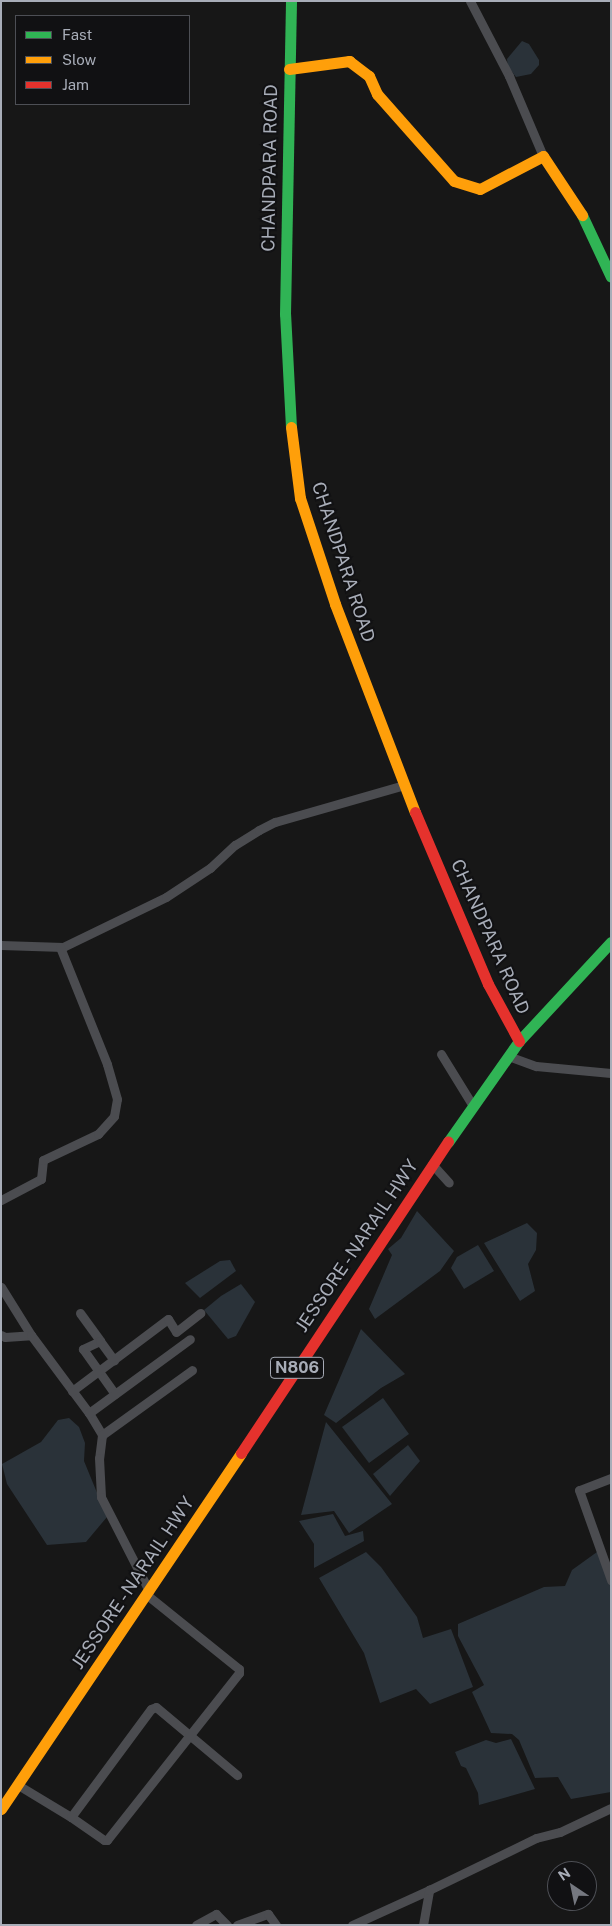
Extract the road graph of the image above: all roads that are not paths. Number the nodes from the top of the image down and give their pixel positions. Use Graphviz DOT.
graph roads {
  1 [pos="291,1"];
  2 [pos="470,1"];
  3 [pos="289,69"];
  4 [pos="543,156"];
  5 [pos="611,276"];
  6 [pos="404,785"];
  7 [pos="611,942"];
  8 [pos="1,945"];
  9 [pos="60,947"];
  10 [pos="519,1041"];
  11 [pos="440,1054"];
  12 [pos="508,1056"];
  13 [pos="611,1073"];
  14 [pos="473,1106"];
  15 [pos="432,1164"];
  16 [pos="449,1183"];
  17 [pos="1,1200"];
  18 [pos="1,1288"];
  19 [pos="80,1313"];
  20 [pos="200,1313"];
  21 [pos="1,1335"];
  22 [pos="31,1336"];
  23 [pos="190,1339"];
  24 [pos="100,1341"];
  25 [pos="114,1360"];
  26 [pos="192,1370"];
  27 [pos="99,1371"];
  28 [pos="72,1391"];
  29 [pos="115,1394"];
  30 [pos="89,1413"];
  31 [pos="102,1435"];
  32 [pos="611,1478"];
  33 [pos="611,1580"];
  34 [pos="148,1593"];
  35 [pos="191,1735"];
  36 [pos="237,1775"];
  37 [pos="18,1785"];
  38 [pos="611,1808"];
  39 [pos="1,1809"];
  40 [pos="71,1817"];
  41 [pos="429,1890"];
  42 [pos="196,1925"];
  43 [pos="226,1925"];
  44 [pos="237,1925"];
  45 [pos="276,1925"];
  46 [pos="352,1925"];
  47 [pos="423,1925"];
  1 -- 3 [label="main road, CHANDPARA ROAD"];
  2 -- 4 [label="street"];
  3 -- 4 [label="main road"];
  3 -- 6 [label="main road, CHANDPARA ROAD"];
  4 -- 5 [label="main road"];
  6 -- 9 [label="street"];
  6 -- 10 [label="main road, CHANDPARA ROAD"];
  7 -- 10 [label="main road, JESSORE - NARAIL HWY / N806"];
  8 -- 9 [label="street"];
  9 -- 17 [label="street"];
  10 -- 12 [label="main road, JESSORE - NARAIL HWY / N806"];
  11 -- 14 [label="street"];
  12 -- 13 [label="street"];
  12 -- 14 [label="main road, JESSORE - NARAIL HWY / N806"];
  14 -- 15 [label="main road, JESSORE - NARAIL HWY / N806"];
  15 -- 16 [label="street"];
  15 -- 34 [label="main road, JESSORE - NARAIL HWY / N806"];
  18 -- 22 [label="street"];
  19 -- 24 [label="street"];
  20 -- 25 [label="street"];
  21 -- 22 [label="street"];
  22 -- 28 [label="street"];
  23 -- 29 [label="street"];
  24 -- 25 [label="street"];
  24 -- 27 [label="street"];
  25 -- 27 [label="street"];
  26 -- 31 [label="street"];
  27 -- 28 [label="street"];
  27 -- 29 [label="street"];
  28 -- 30 [label="street"];
  29 -- 30 [label="street"];
  30 -- 31 [label="street"];
  31 -- 34 [label="street"];
  32 -- 33 [label="street"];
  34 -- 35 [label="street"];
  34 -- 37 [label="main road, JESSORE - NARAIL HWY / N806"];
  35 -- 36 [label="street"];
  35 -- 40 [label="street"];
  35 -- 40 [label="street"];
  37 -- 39 [label="main road, JESSORE - NARAIL HWY / N806"];
  37 -- 40 [label="street"];
  38 -- 41 [label="street"];
  41 -- 46 [label="street"];
  41 -- 47 [label="street"];
  42 -- 43 [label="street"];
  44 -- 45 [label="street"];
}
